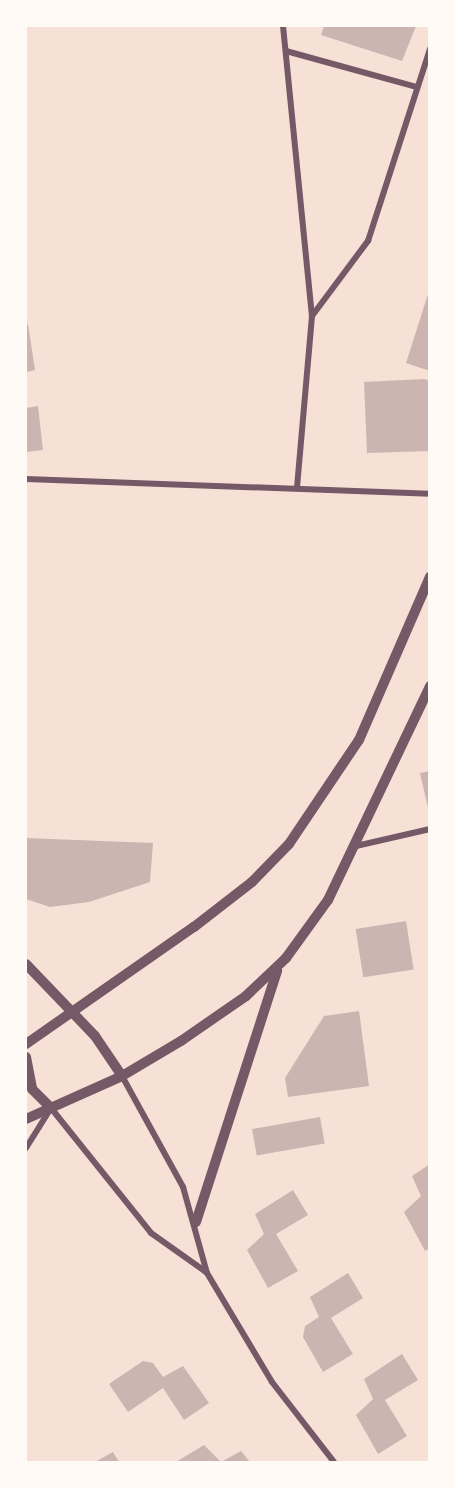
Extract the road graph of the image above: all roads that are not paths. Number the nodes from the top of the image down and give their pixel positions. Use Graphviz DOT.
graph roads {
  1 [pos="283,26"];
  2 [pos="429,49"];
  3 [pos="285,51"];
  4 [pos="417,87"];
  5 [pos="312,316"];
  6 [pos="26,479"];
  7 [pos="297,488"];
  8 [pos="429,494"];
  9 [pos="429,577"];
  10 [pos="429,686"];
  11 [pos="429,829"];
  12 [pos="356,846"];
  13 [pos="26,964"];
  14 [pos="278,966"];
  15 [pos="69,1014"];
  16 [pos="26,1044"];
  17 [pos="26,1057"];
  18 [pos="122,1076"];
  19 [pos="51,1108"];
  20 [pos="26,1119"];
  21 [pos="26,1148"];
  22 [pos="196,1222"];
  23 [pos="207,1273"];
  24 [pos="334,1462"];
  1 -- 3 [label="street"];
  2 -- 4 [label="street"];
  3 -- 4 [label="street"];
  3 -- 5 [label="street"];
  4 -- 5 [label="street"];
  5 -- 7 [label="street"];
  6 -- 7 [label="street"];
  7 -- 8 [label="street"];
  9 -- 15 [label="street"];
  10 -- 12 [label="street"];
  11 -- 12 [label="street"];
  12 -- 14 [label="street"];
  13 -- 15 [label="street"];
  14 -- 18 [label="street"];
  14 -- 22 [label="street"];
  15 -- 16 [label="street"];
  15 -- 18 [label="street"];
  17 -- 19 [label="street"];
  18 -- 19 [label="street"];
  18 -- 22 [label="street"];
  19 -- 20 [label="street"];
  19 -- 21 [label="street"];
  19 -- 23 [label="street"];
  22 -- 23 [label="street"];
  23 -- 24 [label="street"];
}
